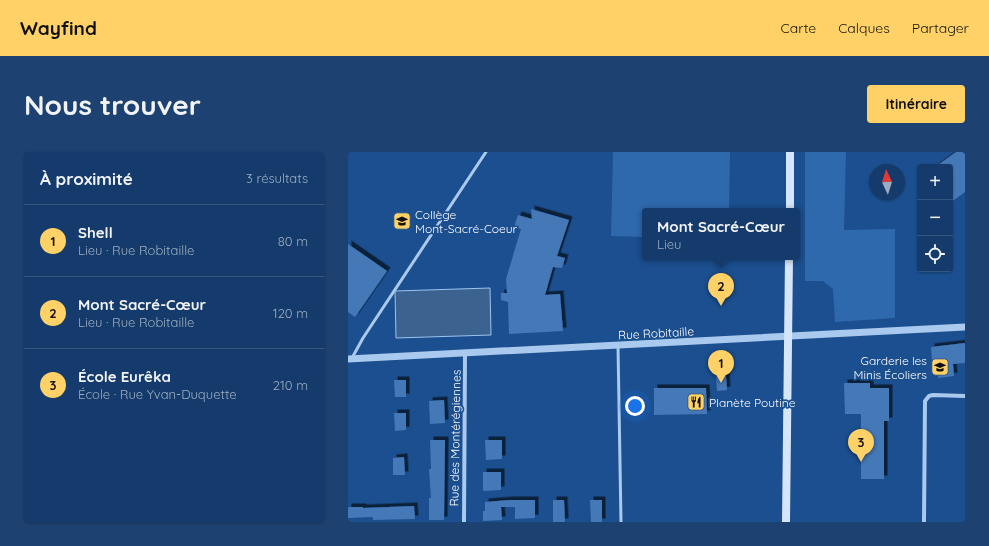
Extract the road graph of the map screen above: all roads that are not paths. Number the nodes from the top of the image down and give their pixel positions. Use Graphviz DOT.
graph roads {
  1 [pos="486,152"];
  2 [pos="790,152"];
  3 [pos="790,208"];
  4 [pos="789,260"];
  5 [pos="965,327"];
  6 [pos="788,337"];
  7 [pos="618,346"];
  8 [pos="465,354"];
  9 [pos="349,359"];
  10 [pos="965,396"];
  11 [pos="464,522"];
  12 [pos="621,522"];
  13 [pos="786,522"];
  14 [pos="924,522"];
  1 -- 9 [label="lane"];
  2 -- 3 [label="main road"];
  4 -- 6 [label="main road"];
  5 -- 6 [label="street, Rue Robitaille"];
  6 -- 7 [label="street, Rue Robitaille"];
  6 -- 13 [label="main road"];
  7 -- 8 [label="street, Rue Robitaille"];
  7 -- 12 [label="lane"];
  8 -- 9 [label="street, Rue Robitaille"];
  8 -- 11 [label="street, Rue des Montérégiennes"];
  10 -- 14 [label="street"];
}
